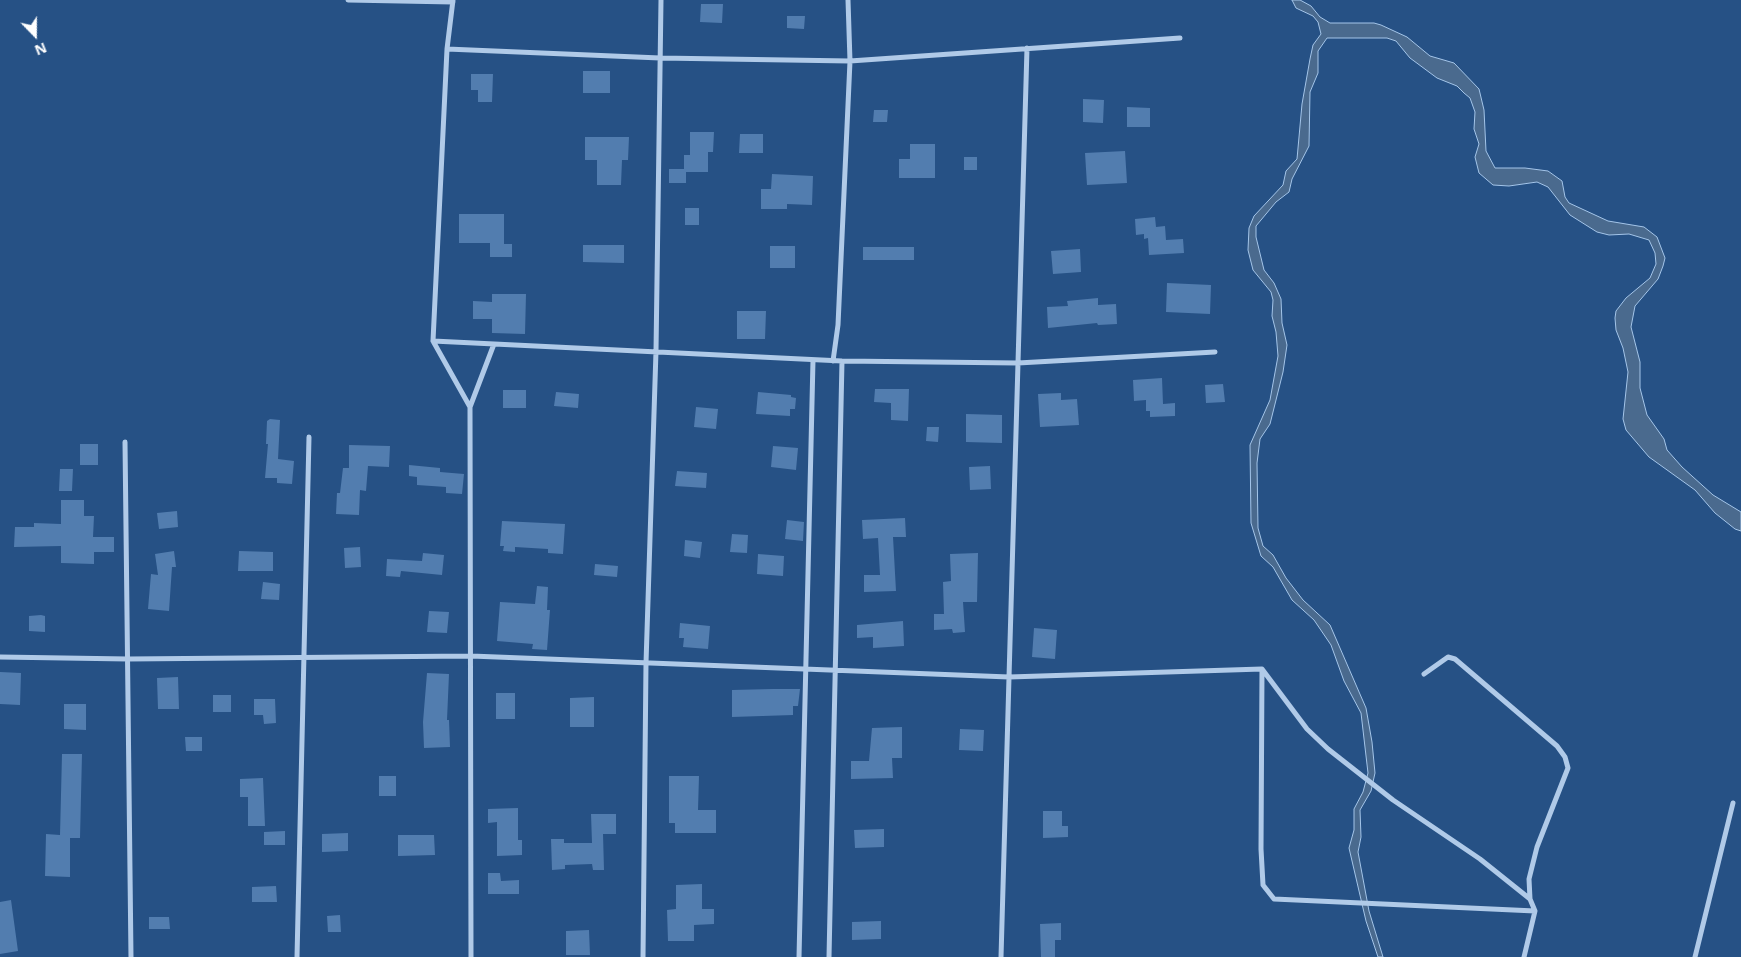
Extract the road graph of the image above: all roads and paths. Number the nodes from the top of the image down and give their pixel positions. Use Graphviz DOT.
graph roads {
  1 [pos="348,0"];
  2 [pos="661,0"];
  3 [pos="848,0"];
  4 [pos="453,1"];
  5 [pos="1180,38"];
  6 [pos="1027,48"];
  7 [pos="447,49"];
  8 [pos="660,58"];
  9 [pos="850,61"];
  10 [pos="433,341"];
  11 [pos="494,344"];
  12 [pos="656,351"];
  13 [pos="1215,352"];
  14 [pos="813,360"];
  15 [pos="833,360"];
  16 [pos="842,361"];
  17 [pos="1018,363"];
  18 [pos="470,407"];
  19 [pos="309,437"];
  20 [pos="125,442"];
  21 [pos="471,656"];
  22 [pos="0,657"];
  23 [pos="303,658"];
  24 [pos="128,659"];
  25 [pos="646,663"];
  26 [pos="806,670"];
  27 [pos="1262,670"];
  28 [pos="834,671"];
  29 [pos="1424,674"];
  30 [pos="1009,677"];
  31 [pos="1733,803"];
  32 [pos="1530,899"];
  33 [pos="1535,912"];
  34 [pos="132,957"];
  35 [pos="297,957"];
  36 [pos="471,957"];
  37 [pos="643,957"];
  38 [pos="799,957"];
  39 [pos="830,957"];
  40 [pos="1001,957"];
  41 [pos="1524,957"];
  42 [pos="1695,957"];
  1 -- 4 [label="street"];
  2 -- 8 [label="street"];
  3 -- 9 [label="street"];
  4 -- 7 [label="street"];
  5 -- 6 [label="street"];
  6 -- 9 [label="street"];
  6 -- 17 [label="street"];
  7 -- 8 [label="street"];
  7 -- 10 [label="street"];
  8 -- 9 [label="street"];
  8 -- 12 [label="street"];
  9 -- 15 [label="street"];
  10 -- 11 [label="street"];
  10 -- 18 [label="street"];
  11 -- 12 [label="street"];
  11 -- 18 [label="street"];
  12 -- 14 [label="street"];
  12 -- 25 [label="street"];
  13 -- 17 [label="street"];
  14 -- 15 [label="street"];
  14 -- 26 [label="street"];
  15 -- 16 [label="street"];
  16 -- 17 [label="street"];
  16 -- 28 [label="street"];
  17 -- 30 [label="street"];
  18 -- 21 [label="street"];
  19 -- 23 [label="street"];
  20 -- 24 [label="street"];
  21 -- 23 [label="street"];
  21 -- 25 [label="street"];
  21 -- 36 [label="street"];
  22 -- 24 [label="street"];
  23 -- 24 [label="street"];
  23 -- 35 [label="street"];
  24 -- 34 [label="street"];
  25 -- 26 [label="street"];
  25 -- 37 [label="street"];
  26 -- 28 [label="street"];
  26 -- 38 [label="street"];
  27 -- 30 [label="street"];
  27 -- 32 [label="street"];
  27 -- 33 [label="street"];
  28 -- 30 [label="street"];
  28 -- 39 [label="street"];
  29 -- 32 [label="street"];
  30 -- 40 [label="street"];
  31 -- 42 [label="street"];
  32 -- 33 [label="street"];
  33 -- 41 [label="street"];
}
